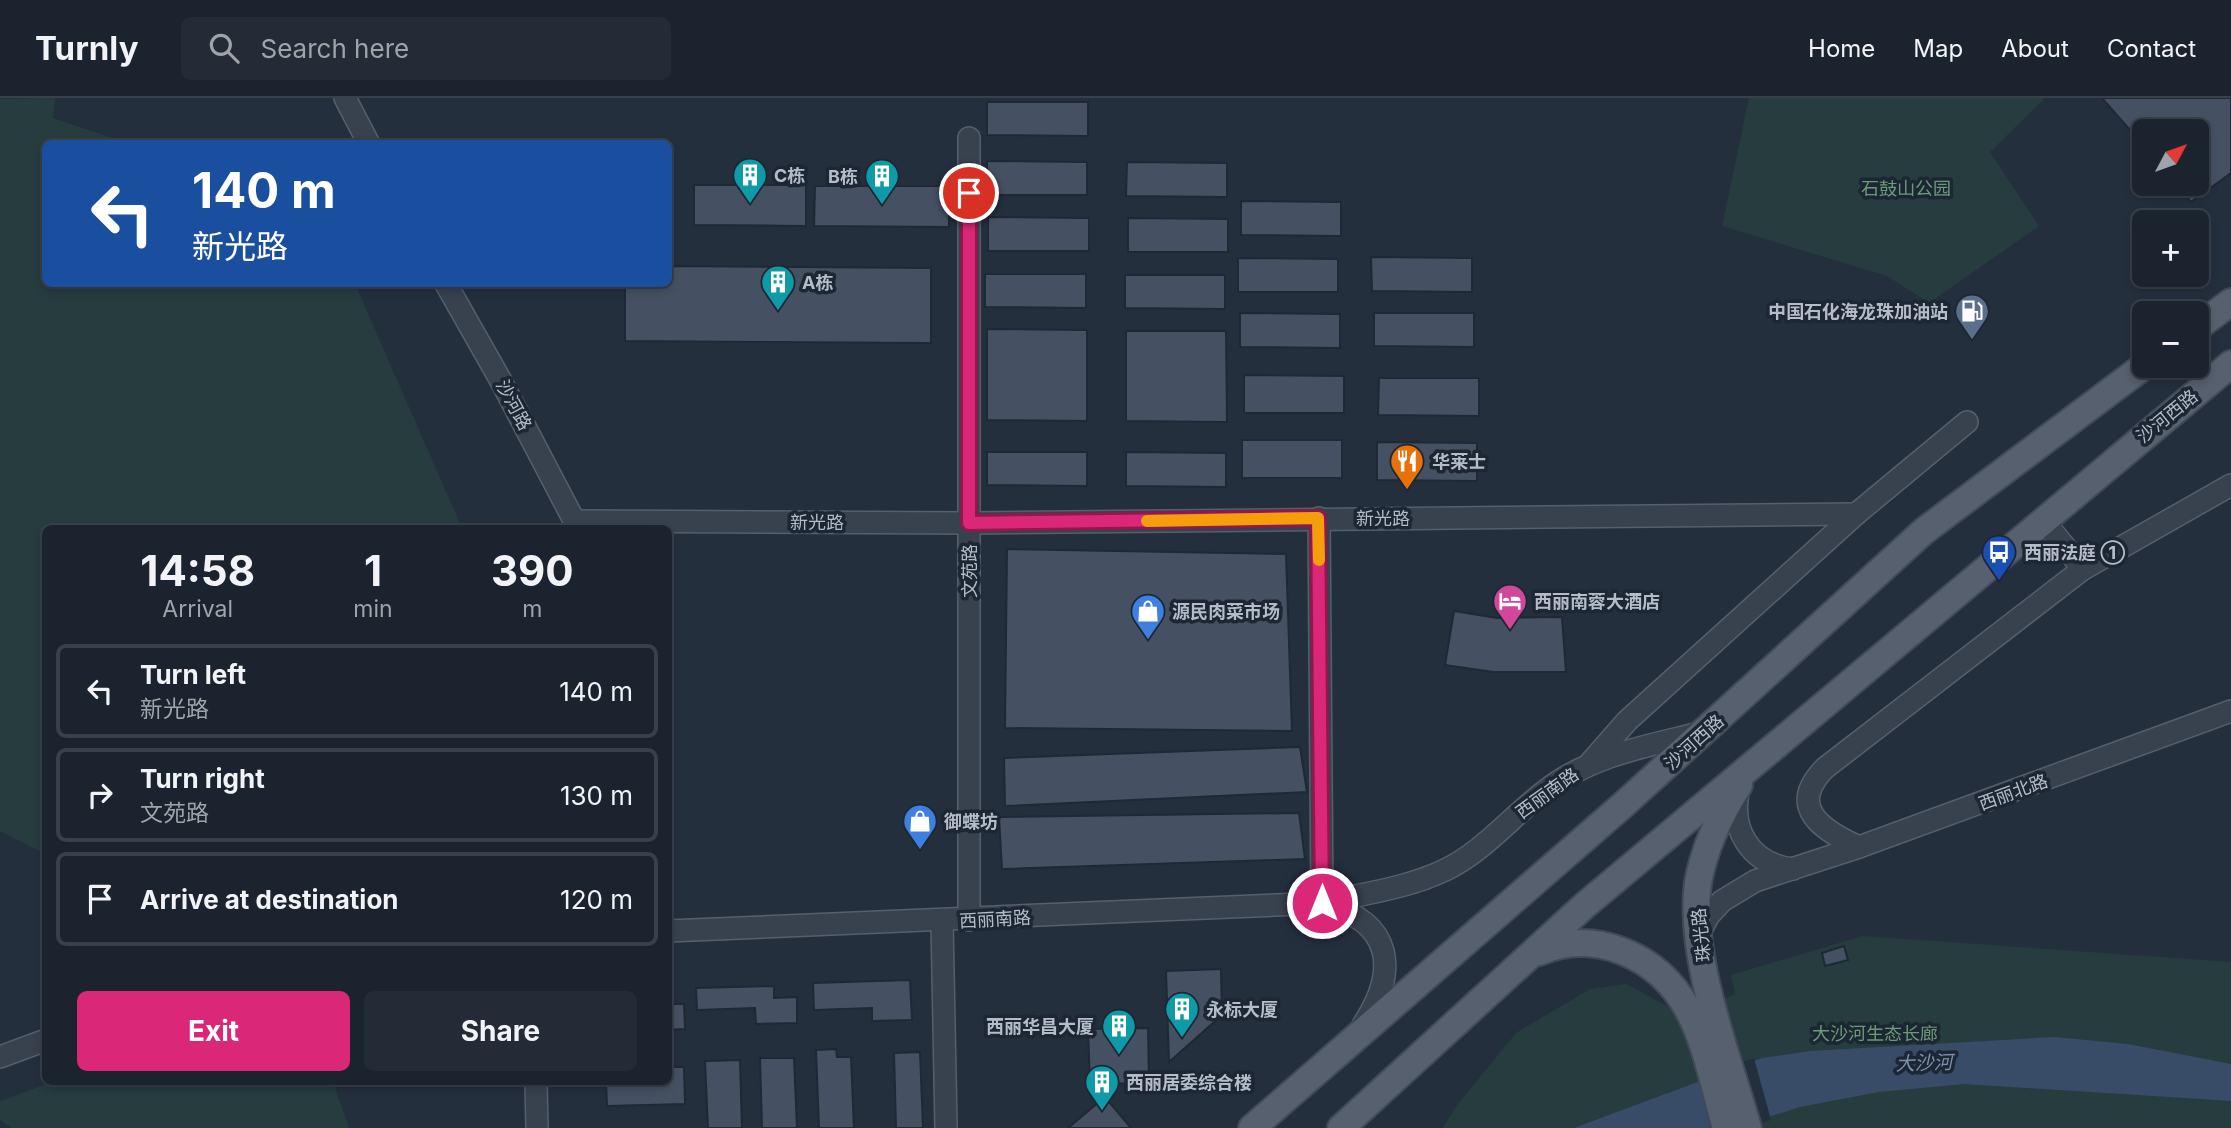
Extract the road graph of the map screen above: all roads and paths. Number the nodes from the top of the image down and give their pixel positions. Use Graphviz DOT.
graph roads {
  1 [pos="345,98"];
  2 [pos="969,138"];
  3 [pos="367,140"];
  4 [pos="448,287"];
  5 [pos="2231,302"];
  6 [pos="2209,318"];
  7 [pos="2231,364"];
  8 [pos="2132,375"];
  9 [pos="1967,422"];
  10 [pos="2231,485"];
  11 [pos="1856,514"];
  12 [pos="1318,518"];
  13 [pos="2043,520"];
  14 [pos="969,523"];
  15 [pos="577,525"];
  16 [pos="2083,569"];
  17 [pos="2231,710"];
  18 [pos="1706,732"];
  19 [pos="1764,755"];
  20 [pos="1590,763"];
  21 [pos="1741,780"];
  22 [pos="1858,847"];
  23 [pos="1793,869"];
  24 [pos="1322,903"];
  25 [pos="969,920"];
  26 [pos="942,921"];
  27 [pos="672,931"];
  28 [pos="1698,936"];
  29 [pos="1528,958"];
  30 [pos="1704,1015"];
  31 [pos="42,1041"];
  32 [pos="1346,1049"];
  33 [pos="0,1057"];
  34 [pos="536,1085"];
  35 [pos="537,1128"];
  36 [pos="946,1128"];
  37 [pos="1252,1128"];
  38 [pos="1341,1128"];
  39 [pos="1726,1128"];
  40 [pos="1748,1128"];
  1 -- 3 [label="street"];
  2 -- 14 [label="street, 文苑路"];
  4 -- 15 [label="street, 沙河路"];
  5 -- 6 [label="main road"];
  7 -- 13 [label="main road, 沙河西路"];
  8 -- 18 [label="main road, 沙河西路"];
  9 -- 11 [label="street"];
  10 -- 16 [label="street"];
  11 -- 12 [label="street, 新光路"];
  11 -- 20 [label="street"];
  12 -- 14 [label="street, 新光路"];
  12 -- 24 [label="street"];
  13 -- 16 [label="street"];
  13 -- 19 [label="main road, 沙河西路"];
  14 -- 15 [label="street, 新光路"];
  14 -- 25 [label="street, 文苑路"];
  16 -- 22 [label="street"];
  17 -- 22 [label="street, 西丽北路"];
  18 -- 20 [label="street, 西丽南路"];
  18 -- 32 [label="main road, 沙河西路"];
  19 -- 21 [label="street, 珠光路"];
  19 -- 29 [label="main road, 沙河西路"];
  20 -- 24 [label="street, 西丽南路"];
  21 -- 23 [label="street"];
  21 -- 28 [label="main road, 珠光路"];
  22 -- 23 [label="street, 西丽北路"];
  23 -- 28 [label="street, 西丽北路"];
  24 -- 25 [label="street, 西丽南路"];
  24 -- 32 [label="street, 西丽南路"];
  25 -- 26 [label="street, 西丽南路"];
  26 -- 27 [label="street, 西丽南路"];
  26 -- 36 [label="street"];
  28 -- 30 [label="main road, 珠光路"];
  29 -- 30 [label="main road, 珠光路"];
  29 -- 38 [label="main road, 沙河西路"];
  30 -- 39 [label="main road, 珠光路"];
  30 -- 40 [label="main road, 珠光路"];
  31 -- 33 [label="street"];
  32 -- 37 [label="main road, 沙河西路"];
  34 -- 35 [label="street"];
}
